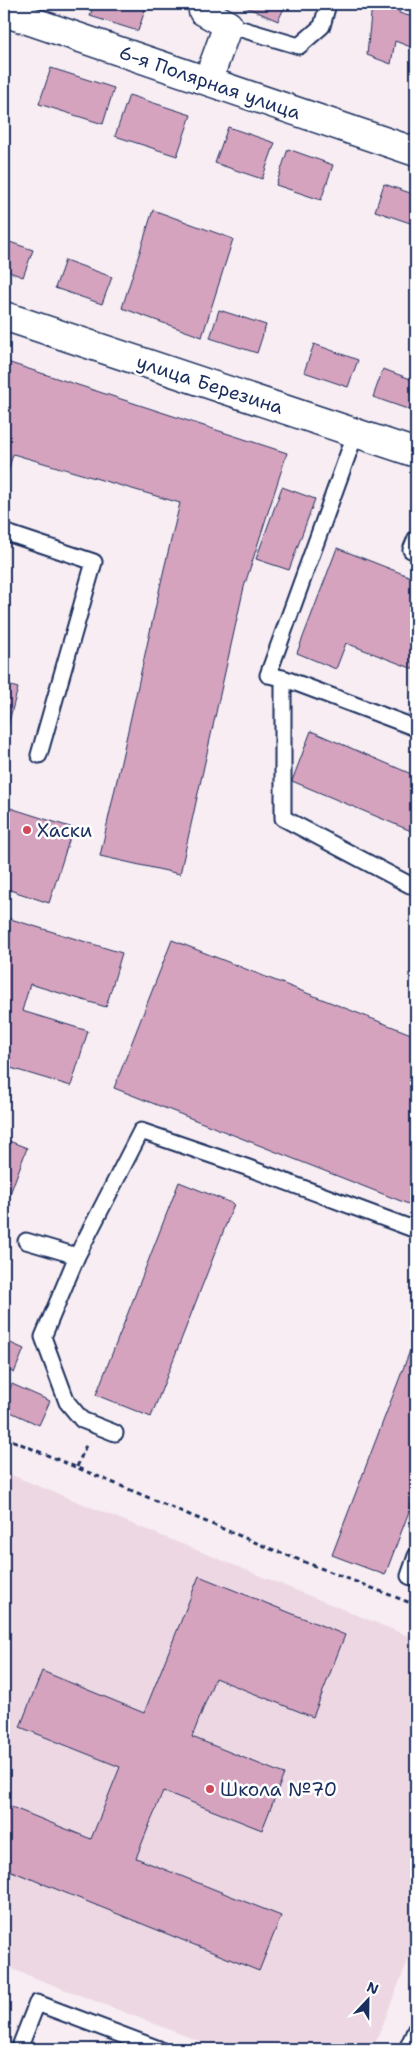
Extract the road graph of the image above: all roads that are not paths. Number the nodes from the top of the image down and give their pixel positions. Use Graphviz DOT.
graph roads {
  1 [pos="206,4"];
  2 [pos="328,4"];
  3 [pos="4,12"];
  4 [pos="228,25"];
  5 [pos="208,80"];
  6 [pos="416,152"];
  7 [pos="4,316"];
  8 [pos="356,432"];
  9 [pos="416,453"];
  10 [pos="4,532"];
  11 [pos="283,678"];
  12 [pos="416,728"];
  13 [pos="39,755"];
  14 [pos="410,886"];
  15 [pos="416,1230"];
  16 [pos="26,1240"];
  17 [pos="77,1256"];
  18 [pos="115,1433"];
  19 [pos="416,1556"];
  20 [pos="416,1579"];
  21 [pos="416,2029"];
  22 [pos="19,2049"];
  23 [pos="159,2049"];
  24 [pos="407,2049"];
  1 -- 4 [label="street"];
  2 -- 4 [label="lane"];
  3 -- 5 [label="street, 6-я Полярная улица"];
  4 -- 5 [label="street"];
  5 -- 6 [label="street, 6-я Полярная улица"];
  7 -- 8 [label="street, улица Березина"];
  8 -- 9 [label="street, улица Березина"];
  8 -- 11 [label="lane"];
  10 -- 13 [label="lane"];
  11 -- 12 [label="lane"];
  11 -- 14 [label="lane"];
  15 -- 17 [label="lane"];
  16 -- 17 [label="lane"];
  17 -- 18 [label="lane"];
  19 -- 20 [label="lane"];
  21 -- 24 [label="lane"];
  22 -- 23 [label="lane"];
}
